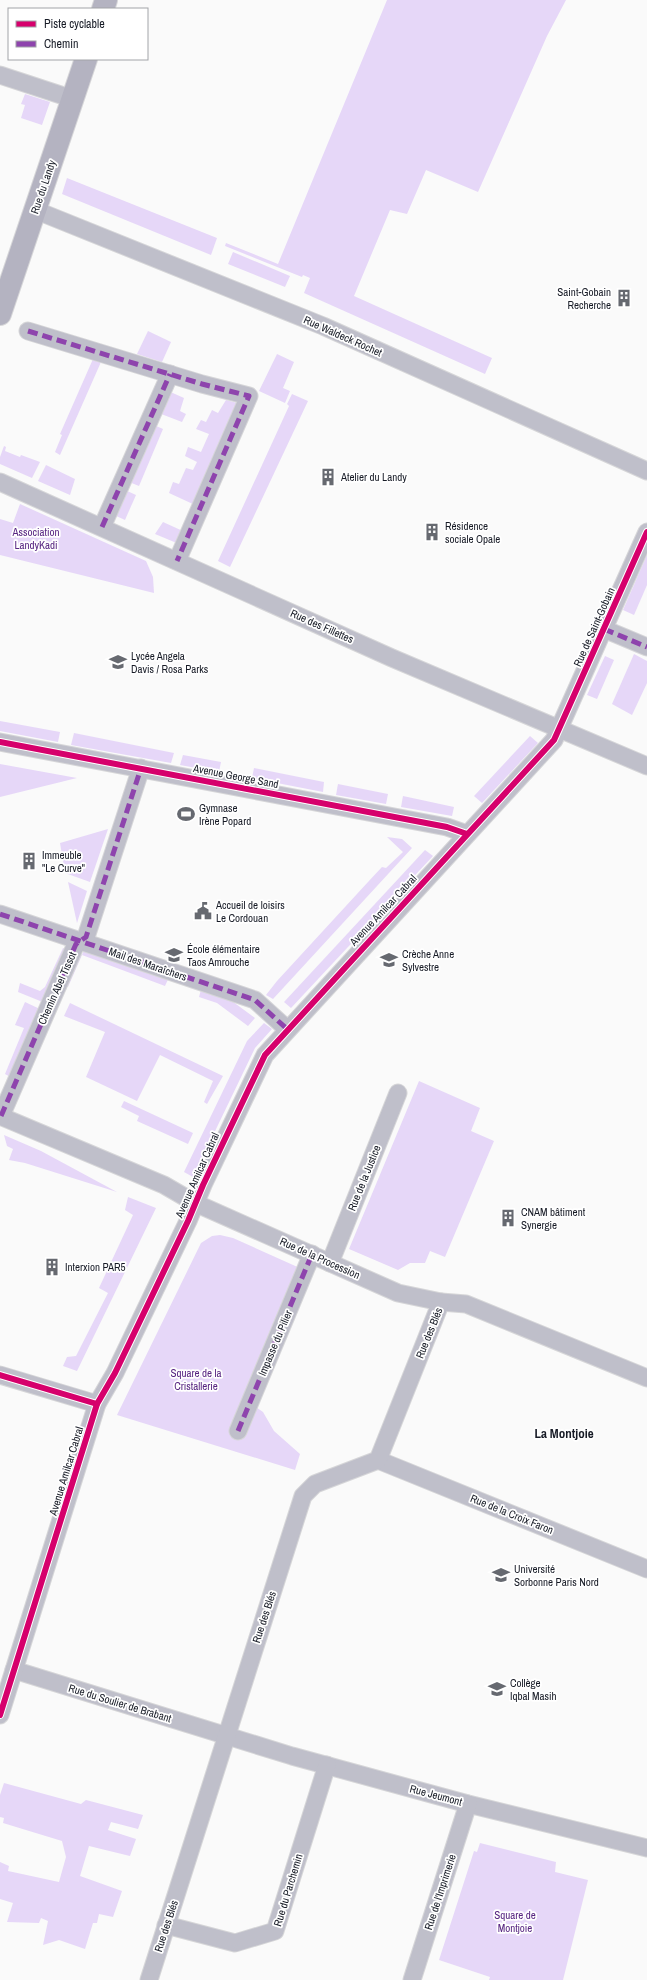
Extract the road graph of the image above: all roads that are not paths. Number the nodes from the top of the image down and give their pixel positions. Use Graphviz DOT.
graph roads {
  1 [pos="86,60"];
  2 [pos="0,75"];
  3 [pos="73,99"];
  4 [pos="35,210"];
  5 [pos="0,314"];
  6 [pos="28,330"];
  7 [pos="170,374"];
  8 [pos="647,471"];
  9 [pos="0,482"];
  10 [pos="102,527"];
  11 [pos="647,532"];
  12 [pos="177,561"];
  13 [pos="604,629"];
  14 [pos="647,648"];
  15 [pos="559,729"];
  16 [pos="0,742"];
  17 [pos="647,766"];
  18 [pos="141,768"];
  19 [pos="467,834"];
  20 [pos="0,914"];
  21 [pos="81,940"];
  22 [pos="288,1030"];
  23 [pos="398,1092"];
  24 [pos="0,1116"];
  25 [pos="195,1203"];
  26 [pos="312,1254"];
  27 [pos="330,1264"];
  28 [pos="441,1302"];
  29 [pos="0,1375"];
  30 [pos="647,1378"];
  31 [pos="96,1404"];
  32 [pos="238,1431"];
  33 [pos="378,1460"];
  34 [pos="647,1568"];
  35 [pos="14,1670"];
  36 [pos="0,1715"];
  37 [pos="226,1735"];
  38 [pos="326,1765"];
  39 [pos="468,1804"];
  40 [pos="647,1848"];
  41 [pos="166,1924"];
  42 [pos="149,1980"];
  43 [pos="412,1980"];
  1 -- 3 [label="main road, Rue du Landy"];
  2 -- 3 [label="street"];
  3 -- 4 [label="main road, Rue du Landy"];
  4 -- 5 [label="main road, Rue du Landy"];
  4 -- 8 [label="street, Rue Waldeck Rochet"];
  6 -- 7 [label="street"];
  7 -- 10 [label="street"];
  7 -- 12 [label="street"];
  9 -- 10 [label="street, Rue des Fillettes"];
  10 -- 12 [label="street, Rue des Fillettes"];
  11 -- 13 [label="street, Rue de Saint-Gobain"];
  12 -- 15 [label="street, Rue des Fillettes"];
  13 -- 14 [label="street"];
  13 -- 15 [label="street, Rue de Saint-Gobain"];
  15 -- 17 [label="street, Rue des Fillettes"];
  15 -- 19 [label="street, Avenue Amilcar Cabral"];
  16 -- 18 [label="street, Avenue George Sand"];
  18 -- 19 [label="street, Avenue George Sand"];
  18 -- 21 [label="street, Chemin Abel Tissot"];
  19 -- 22 [label="street, Avenue Amilcar Cabral"];
  20 -- 21 [label="street, Mail des Maraîchers"];
  21 -- 22 [label="street, Mail des Maraîchers"];
  21 -- 24 [label="street, Chemin Abel Tissot"];
  22 -- 25 [label="street, Avenue Amilcar Cabral"];
  23 -- 27 [label="street, Rue de la Justice"];
  24 -- 25 [label="street, Rue de la Procession"];
  25 -- 26 [label="street, Rue de la Procession"];
  25 -- 31 [label="street, Avenue Amilcar Cabral"];
  26 -- 27 [label="street, Rue de la Procession"];
  26 -- 32 [label="street, Impasse du Pilier"];
  27 -- 28 [label="street, Rue de la Procession"];
  28 -- 30 [label="street, Rue de la Procession"];
  28 -- 33 [label="street, Rue des Blés"];
  29 -- 31 [label="street"];
  31 -- 35 [label="street, Avenue Amilcar Cabral"];
  33 -- 34 [label="street, Rue de la Croix Faron"];
  33 -- 37 [label="street, Rue des Blés"];
  35 -- 36 [label="street, Avenue Amilcar Cabral"];
  35 -- 37 [label="street, Rue du Soulier de Brabant"];
  37 -- 38 [label="street, Rue Jeumont"];
  37 -- 41 [label="street, Rue des Blés"];
  38 -- 39 [label="street, Rue Jeumont"];
  38 -- 41 [label="street, Rue du Parchemin"];
  39 -- 40 [label="street, Rue Jeumont"];
  39 -- 43 [label="street, Rue de l'Imprimerie"];
  41 -- 42 [label="street, Rue des Blés"];
}
